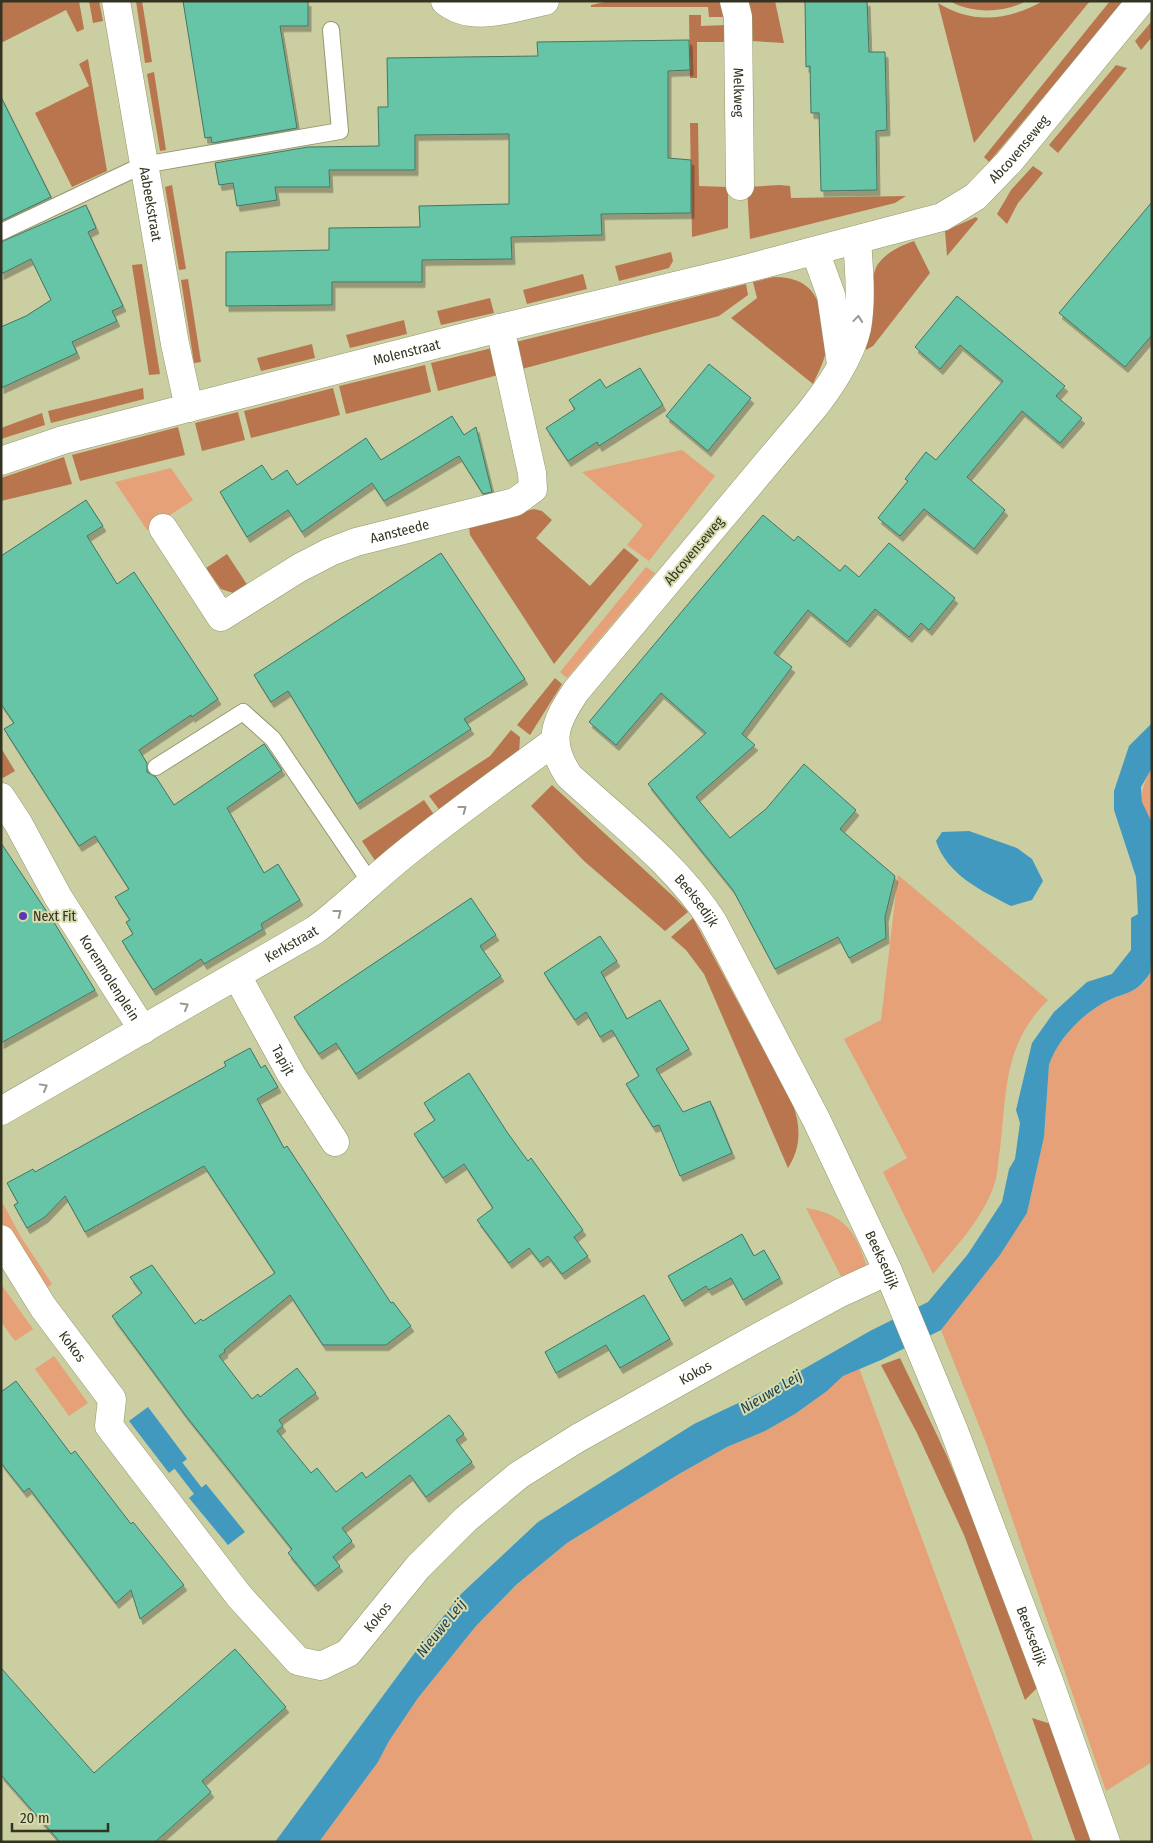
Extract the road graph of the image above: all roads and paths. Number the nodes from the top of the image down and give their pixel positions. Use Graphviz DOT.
graph roads {
  1 [pos="116,1"];
  2 [pos="445,1"];
  3 [pos="545,1"];
  4 [pos="734,1"];
  5 [pos="1141,1"];
  6 [pos="331,30"];
  7 [pos="143,165"];
  8 [pos="740,186"];
  9 [pos="1,232"];
  10 [pos="857,240"];
  11 [pos="815,251"];
  12 [pos="500,328"];
  13 [pos="841,364"];
  14 [pos="189,408"];
  15 [pos="1,461"];
  16 [pos="163,528"];
  17 [pos="555,741"];
  18 [pos="156,768"];
  19 [pos="1,797"];
  20 [pos="370,882"];
  21 [pos="237,976"];
  22 [pos="143,1030"];
  23 [pos="1,1111"];
  24 [pos="335,1142"];
  25 [pos="1,1240"];
  26 [pos="888,1271"];
  27 [pos="1106,1842"];
  1 -- 7 [label="street, Aabeekstraat"];
  2 -- 3 [label="street"];
  4 -- 8 [label="street, Melkweg"];
  5 -- 10 [label="street, Abcovenseweg"];
  6 -- 7 [label="lane"];
  7 -- 9 [label="lane"];
  7 -- 14 [label="street, Aabeekstraat"];
  10 -- 11 [label="street, Abcovenseweg"];
  13 -- 10 [label="street, Abcovenseweg, one-way"];
  11 -- 12 [label="street, Molenstraat"];
  11 -- 13 [label="street"];
  12 -- 14 [label="street, Molenstraat"];
  12 -- 16 [label="street, Aansteede"];
  13 -- 17 [label="street, Abcovenseweg"];
  14 -- 15 [label="street, Molenstraat"];
  20 -- 17 [label="street, Kerkstraat, one-way"];
  17 -- 26 [label="street, Beeksedijk"];
  18 -- 20 [label="lane"];
  19 -- 22 [label="street, Korenmolenplein"];
  21 -- 20 [label="street, Kerkstraat, one-way"];
  22 -- 21 [label="street, Kerkstraat, one-way"];
  21 -- 24 [label="street, Tapijt"];
  23 -- 22 [label="street, Kerkstraat, one-way"];
  25 -- 26 [label="street, Kokos"];
  26 -- 27 [label="street, Beeksedijk"];
}
